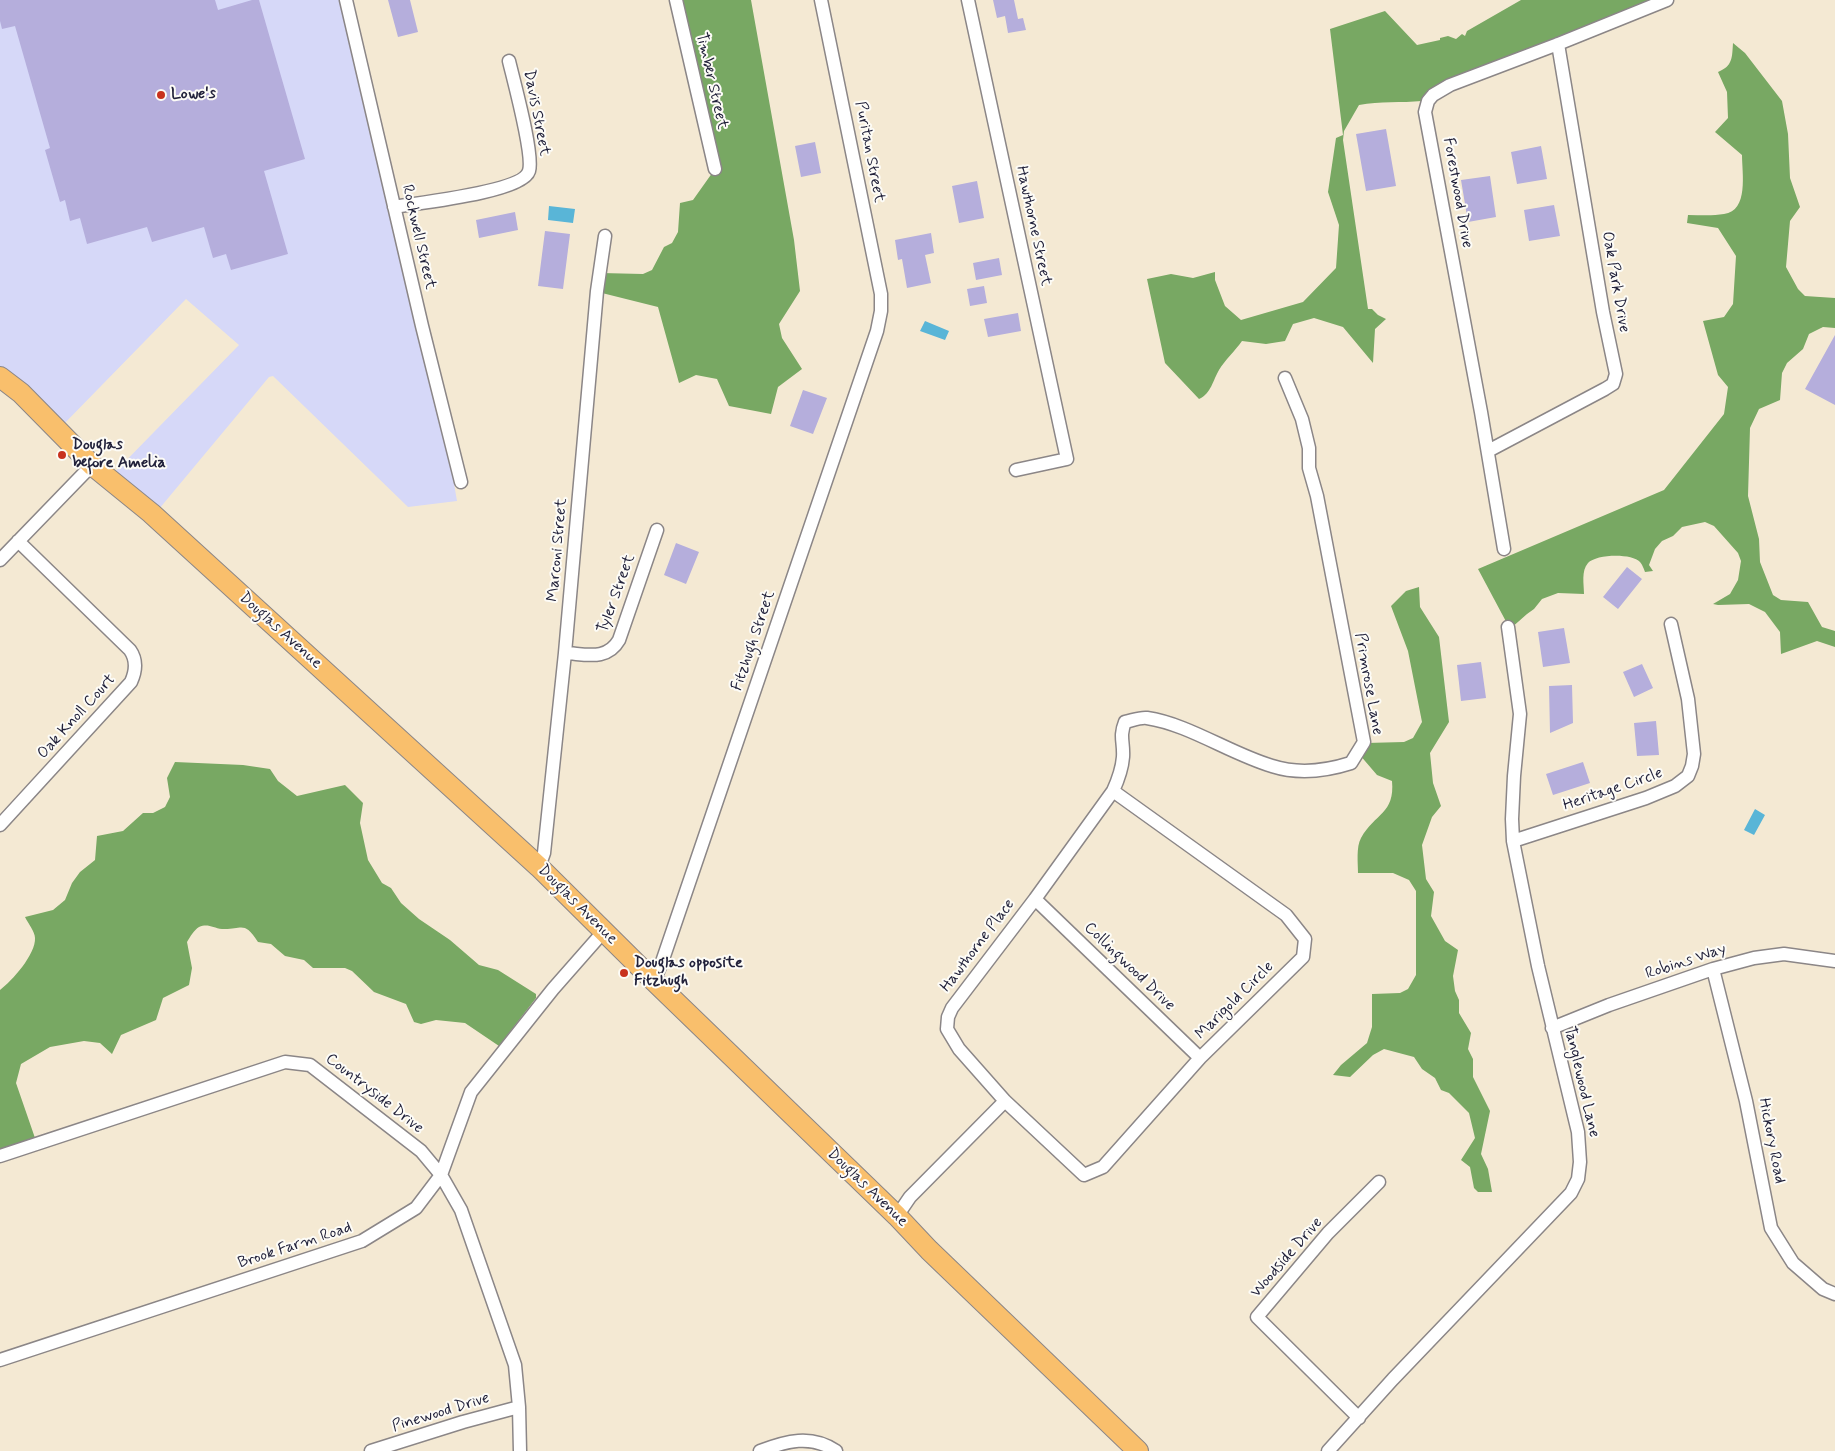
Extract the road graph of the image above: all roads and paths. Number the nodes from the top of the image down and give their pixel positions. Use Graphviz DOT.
graph roads {
  1 [pos="346,0"];
  2 [pos="676,0"];
  3 [pos="821,0"];
  4 [pos="968,0"];
  5 [pos="1667,0"];
  6 [pos="1558,44"];
  7 [pos="509,61"];
  8 [pos="715,169"];
  9 [pos="394,207"];
  10 [pos="606,236"];
  11 [pos="881,311"];
  12 [pos="0,378"];
  13 [pos="1286,378"];
  14 [pos="1488,451"];
  15 [pos="92,465"];
  16 [pos="1016,470"];
  17 [pos="461,482"];
  18 [pos="658,530"];
  19 [pos="18,542"];
  20 [pos="1504,548"];
  21 [pos="0,560"];
  22 [pos="1671,624"];
  23 [pos="1508,627"];
  24 [pos="565,653"];
  25 [pos="1125,722"];
  26 [pos="1113,791"];
  27 [pos="0,825"];
  28 [pos="1513,841"];
  29 [pos="538,867"];
  30 [pos="1035,899"];
  31 [pos="604,931"];
  32 [pos="1835,961"];
  33 [pos="1713,969"];
  34 [pos="654,981"];
  35 [pos="1552,1028"];
  36 [pos="1200,1058"];
  37 [pos="1004,1100"];
  38 [pos="0,1156"];
  39 [pos="441,1175"];
  40 [pos="1380,1182"];
  41 [pos="897,1216"];
  42 [pos="1835,1294"];
  43 [pos="0,1360"];
  44 [pos="519,1407"];
  45 [pos="1359,1418"];
  46 [pos="372,1451"];
  47 [pos="520,1451"];
  48 [pos="760,1451"];
  49 [pos="836,1451"];
  50 [pos="1138,1451"];
  51 [pos="1328,1451"];
  1 -- 9 [label="street, Rockwell Street"];
  2 -- 8 [label="street, Timber Street"];
  3 -- 11 [label="street, Puritan Street"];
  4 -- 16 [label="street, Hawthorne Street"];
  5 -- 6 [label="street, Forestwood Drive"];
  6 -- 14 [label="street, Oak Park Drive"];
  6 -- 14 [label="street, Forestwood Drive"];
  7 -- 9 [label="street, Davis Street"];
  9 -- 17 [label="street, Rockwell Street"];
  10 -- 24 [label="street, Marconi Street"];
  11 -- 34 [label="street, Fitzhugh Street"];
  12 -- 15 [label="main road, Douglas Avenue"];
  13 -- 25 [label="street, Primrose Lane"];
  14 -- 20 [label="street, Forestwood Drive"];
  15 -- 19 [label="street"];
  15 -- 29 [label="main road, Douglas Avenue"];
  18 -- 24 [label="street, Tyler Street"];
  19 -- 21 [label="street"];
  19 -- 27 [label="street, Oak Knoll Court"];
  22 -- 28 [label="street, Heritage Circle"];
  23 -- 28 [label="street, Tanglewood Lane"];
  24 -- 29 [label="street, Marconi Street"];
  25 -- 26 [label="street, Hawthorne Place"];
  26 -- 30 [label="street, Hawthorne Place"];
  26 -- 36 [label="street, Marigold Circle"];
  28 -- 35 [label="street, Tanglewood Lane"];
  29 -- 31 [label="main road, Douglas Avenue"];
  30 -- 36 [label="street, Collingwood Drive"];
  30 -- 37 [label="street, Hawthorne Place"];
  31 -- 34 [label="main road, Douglas Avenue"];
  31 -- 39 [label="street, Brook Farm Road"];
  32 -- 33 [label="street, Robins Way"];
  33 -- 35 [label="street, Robins Way"];
  33 -- 42 [label="street, Hickory Road"];
  34 -- 41 [label="main road, Douglas Avenue"];
  35 -- 45 [label="street, Tanglewood Lane"];
  36 -- 37 [label="street, Marigold Circle"];
  37 -- 41 [label="street"];
  38 -- 39 [label="street, Countryside Drive"];
  39 -- 43 [label="street, Brook Farm Road"];
  39 -- 44 [label="street, Countryside Drive"];
  40 -- 45 [label="street, Woodside Drive"];
  41 -- 50 [label="main road, Douglas Avenue"];
  44 -- 46 [label="street, Pinewood Drive"];
  44 -- 47 [label="street, Countryside Drive"];
  45 -- 51 [label="street, Tanglewood Lane"];
  48 -- 49 [label="street"];
}
